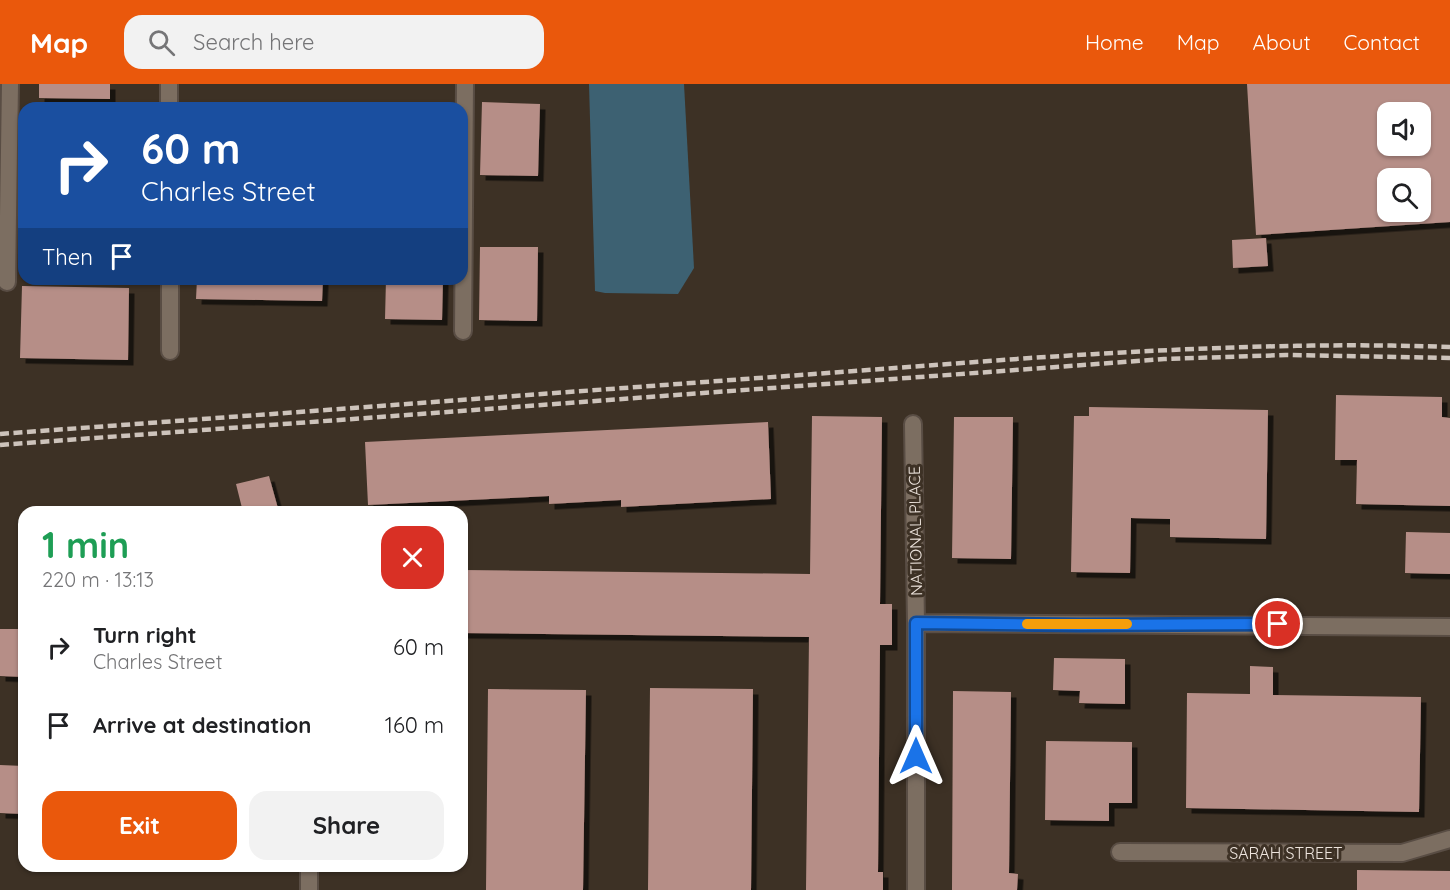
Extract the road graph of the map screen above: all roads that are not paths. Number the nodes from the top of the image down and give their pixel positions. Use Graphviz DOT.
graph roads {
  1 [pos="10,84"];
  2 [pos="169,84"];
  3 [pos="465,84"];
  4 [pos="169,102"];
  5 [pos="465,102"];
  6 [pos="7,282"];
  7 [pos="170,285"];
  8 [pos="463,285"];
  9 [pos="463,331"];
  10 [pos="170,351"];
  11 [pos="913,424"];
  12 [pos="916,623"];
  13 [pos="1450,627"];
  14 [pos="1450,839"];
  15 [pos="1120,852"];
  16 [pos="309,872"];
  17 [pos="309,890"];
  18 [pos="916,890"];
  1 -- 6 [label="street"];
  2 -- 4 [label="street"];
  3 -- 5 [label="street"];
  7 -- 10 [label="street"];
  8 -- 9 [label="street"];
  11 -- 12 [label="street, NATIONAL PLACE"];
  12 -- 13 [label="street"];
  12 -- 18 [label="street, NATIONAL PLACE"];
  14 -- 15 [label="street, SARAH STREET"];
  16 -- 17 [label="street"];
}
